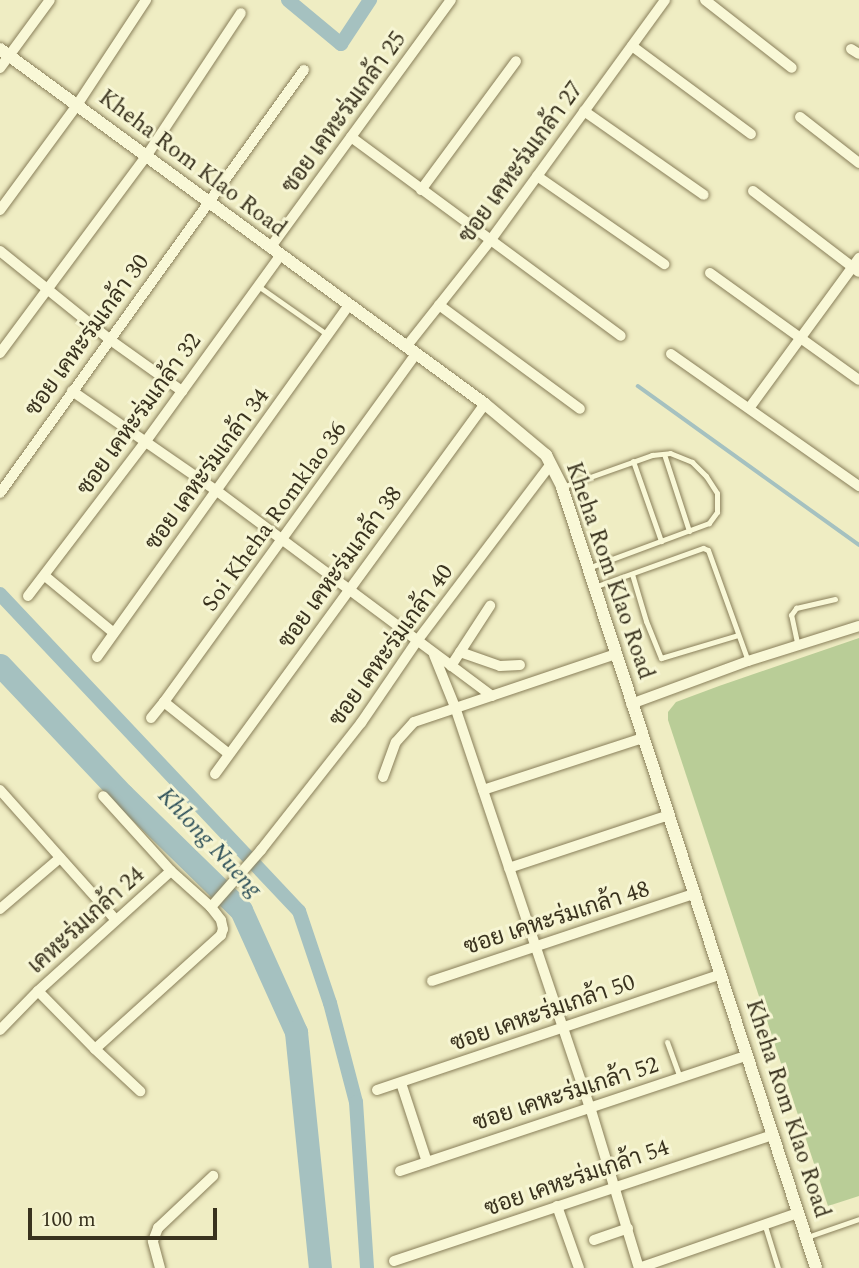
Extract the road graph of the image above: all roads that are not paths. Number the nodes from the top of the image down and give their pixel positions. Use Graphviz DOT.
graph roads {
  1 [pos="50,0"];
  2 [pos="146,0"];
  3 [pos="452,0"];
  4 [pos="665,0"];
  5 [pos="705,0"];
  6 [pos="242,13"];
  7 [pos="632,46"];
  8 [pos="4,53"];
  9 [pos="516,61"];
  10 [pos="0,68"];
  11 [pos="792,68"];
  12 [pos="304,70"];
  13 [pos="78,105"];
  14 [pos="584,111"];
  15 [pos="800,117"];
  16 [pos="751,134"];
  17 [pos="351,137"];
  18 [pos="147,155"];
  19 [pos="859,163"];
  20 [pos="537,176"];
  21 [pos="421,190"];
  22 [pos="753,191"];
  23 [pos="704,195"];
  24 [pos="208,202"];
  25 [pos="0,210"];
  26 [pos="491,241"];
  27 [pos="0,251"];
  28 [pos="275,252"];
  29 [pos="859,258"];
  30 [pos="664,264"];
  31 [pos="856,270"];
  32 [pos="710,273"];
  33 [pos="258,286"];
  34 [pos="47,289"];
  35 [pos="349,305"];
  36 [pos="439,305"];
  37 [pos="328,335"];
  38 [pos="621,336"];
  39 [pos="800,338"];
  40 [pos="109,339"];
  41 [pos="411,351"];
  42 [pos="0,354"];
  43 [pos="671,354"];
  44 [pos="859,380"];
  45 [pos="72,391"];
  46 [pos="182,391"];
  47 [pos="485,404"];
  48 [pos="750,407"];
  49 [pos="580,409"];
  50 [pos="146,441"];
  51 [pos="664,454"];
  52 [pos="633,461"];
  53 [pos="551,464"];
  54 [pos="859,486"];
  55 [pos="562,487"];
  56 [pos="217,491"];
  57 [pos="0,493"];
  58 [pos="689,531"];
  59 [pos="283,540"];
  60 [pos="661,541"];
  61 [pos="588,568"];
  62 [pos="632,574"];
  63 [pos="45,576"];
  64 [pos="594,587"];
  65 [pos="348,590"];
  66 [pos="29,596"];
  67 [pos="835,598"];
  68 [pos="490,606"];
  69 [pos="859,626"];
  70 [pos="114,633"];
  71 [pos="738,635"];
  72 [pos="417,641"];
  73 [pos="798,648"];
  74 [pos="460,652"];
  75 [pos="616,654"];
  76 [pos="434,655"];
  77 [pos="97,657"];
  78 [pos="748,661"];
  79 [pos="520,665"];
  80 [pos="450,666"];
  81 [pos="492,696"];
  82 [pos="164,702"];
  83 [pos="631,704"];
  84 [pos="455,707"];
  85 [pos="151,718"];
  86 [pos="643,738"];
  87 [pos="229,754"];
  88 [pos="215,774"];
  89 [pos="383,777"];
  90 [pos="483,790"];
  91 [pos="1,792"];
  92 [pos="103,796"];
  93 [pos="669,815"];
  94 [pos="60,858"];
  95 [pos="509,868"];
  96 [pos="171,871"];
  97 [pos="694,894"];
  98 [pos="211,906"];
  99 [pos="0,909"];
  100 [pos="116,920"];
  101 [pos="535,945"];
  102 [pos="721,974"];
  103 [pos="432,981"];
  104 [pos="38,991"];
  105 [pos="563,1028"];
  106 [pos="0,1030"];
  107 [pos="667,1042"];
  108 [pos="95,1049"];
  109 [pos="745,1056"];
  110 [pos="680,1078"];
  111 [pos="401,1083"];
  112 [pos="377,1090"];
  113 [pos="141,1091"];
  114 [pos="590,1108"];
  115 [pos="773,1135"];
  116 [pos="426,1162"];
  117 [pos="400,1171"];
  118 [pos="214,1175"];
  119 [pos="615,1186"];
  120 [pos="557,1206"];
  121 [pos="798,1213"];
  122 [pos="859,1219"];
  123 [pos="765,1226"];
  124 [pos="628,1228"];
  125 [pos="807,1237"];
  126 [pos="594,1240"];
  127 [pos="394,1261"];
  128 [pos="160,1268"];
  129 [pos="579,1268"];
  130 [pos="639,1268"];
  131 [pos="778,1268"];
  132 [pos="816,1268"];
  1 -- 8 [label="street"];
  2 -- 13 [label="street"];
  3 -- 17 [label="street, ซอย เคหะร่มเกล้า 25"];
  4 -- 7 [label="street, ซอย เคหะร่มเกล้า 27"];
  5 -- 11 [label="street"];
  6 -- 18 [label="street"];
  7 -- 14 [label="street, ซอย เคหะร่มเกล้า 27"];
  7 -- 16 [label="street"];
  8 -- 10 [label="street"];
  8 -- 13 [label="street, Kheha Rom Klao Road"];
  9 -- 21 [label="street"];
  12 -- 24 [label="street, ซอย เคหะร่มเกล้า 30"];
  13 -- 18 [label="street, Kheha Rom Klao Road"];
  13 -- 25 [label="street"];
  14 -- 20 [label="street, ซอย เคหะร่มเกล้า 27"];
  14 -- 23 [label="street"];
  15 -- 19 [label="street"];
  17 -- 21 [label="street"];
  17 -- 28 [label="street, ซอย เคหะร่มเกล้า 25"];
  18 -- 24 [label="street, Kheha Rom Klao Road"];
  18 -- 34 [label="street"];
  20 -- 26 [label="street, ซอย เคหะร่มเกล้า 27"];
  20 -- 30 [label="street"];
  21 -- 26 [label="street"];
  22 -- 31 [label="street"];
  24 -- 28 [label="street, Kheha Rom Klao Road"];
  24 -- 40 [label="street, ซอย เคหะร่มเกล้า 30"];
  26 -- 36 [label="street, ซอย เคหะร่มเกล้า 27"];
  26 -- 38 [label="street"];
  27 -- 34 [label="street"];
  28 -- 33 [label="street, ซอย เคหะร่มเกล้า 32"];
  28 -- 35 [label="street, Kheha Rom Klao Road"];
  29 -- 31 [label="street"];
  31 -- 39 [label="street"];
  32 -- 39 [label="street"];
  33 -- 37 [label="lane"];
  33 -- 46 [label="street, ซอย เคหะร่มเกล้า 32"];
  34 -- 40 [label="street"];
  34 -- 42 [label="street"];
  35 -- 37 [label="street, ซอย เคหะร่มเกล้า 34"];
  35 -- 41 [label="street, Kheha Rom Klao Road"];
  36 -- 41 [label="street, ซอย เคหะร่มเกล้า 27"];
  36 -- 49 [label="street"];
  37 -- 56 [label="street, ซอย เคหะร่มเกล้า 34"];
  39 -- 44 [label="street"];
  39 -- 48 [label="street"];
  40 -- 45 [label="street, ซอย เคหะร่มเกล้า 30"];
  40 -- 46 [label="street"];
  41 -- 47 [label="street, Kheha Rom Klao Road"];
  41 -- 59 [label="street, Soi Kheha Romklao 36"];
  43 -- 48 [label="street"];
  45 -- 50 [label="street"];
  45 -- 57 [label="street, ซอย เคหะร่มเกล้า 30"];
  46 -- 50 [label="street, ซอย เคหะร่มเกล้า 32"];
  47 -- 53 [label="street, Kheha Rom Klao Road"];
  47 -- 65 [label="street, ซอย เคหะร่มเกล้า 38"];
  48 -- 54 [label="street"];
  50 -- 56 [label="street"];
  50 -- 63 [label="street, ซอย เคหะร่มเกล้า 32"];
  51 -- 52 [label="lane"];
  51 -- 58 [label="lane"];
  51 -- 58 [label="lane"];
  52 -- 55 [label="lane"];
  52 -- 60 [label="lane"];
  53 -- 55 [label="street, Kheha Rom Klao Road"];
  53 -- 72 [label="street, ซอย เคหะร่มเกล้า 40"];
  55 -- 61 [label="street, Kheha Rom Klao Road"];
  56 -- 59 [label="street"];
  56 -- 70 [label="street, ซอย เคหะร่มเกล้า 34"];
  58 -- 60 [label="lane"];
  59 -- 65 [label="street"];
  59 -- 82 [label="street, Soi Kheha Romklao 36"];
  60 -- 61 [label="lane"];
  61 -- 64 [label="street, Kheha Rom Klao Road"];
  62 -- 64 [label="lane"];
  62 -- 71 [label="lane"];
  62 -- 71 [label="lane"];
  63 -- 66 [label="street, ซอย เคหะร่มเกล้า 32"];
  63 -- 70 [label="street"];
  64 -- 75 [label="street, Kheha Rom Klao Road"];
  65 -- 72 [label="street"];
  65 -- 87 [label="street, ซอย เคหะร่มเกล้า 38"];
  67 -- 73 [label="lane"];
  68 -- 74 [label="street"];
  69 -- 73 [label="street"];
  70 -- 77 [label="street, ซอย เคหะร่มเกล้า 34"];
  71 -- 78 [label="lane"];
  72 -- 76 [label="street"];
  72 -- 98 [label="street, ซอย เคหะร่มเกล้า 40"];
  73 -- 78 [label="street"];
  74 -- 79 [label="street"];
  74 -- 80 [label="street"];
  75 -- 81 [label="street"];
  75 -- 83 [label="street, Kheha Rom Klao Road"];
  76 -- 80 [label="street"];
  76 -- 84 [label="street"];
  78 -- 83 [label="street"];
  80 -- 81 [label="street"];
  81 -- 84 [label="street"];
  82 -- 85 [label="street, Soi Kheha Romklao 36"];
  82 -- 87 [label="street"];
  83 -- 86 [label="street, Kheha Rom Klao Road"];
  84 -- 89 [label="street"];
  84 -- 90 [label="street"];
  86 -- 90 [label="street"];
  86 -- 93 [label="street, Kheha Rom Klao Road"];
  87 -- 88 [label="street, ซอย เคหะร่มเกล้า 38"];
  90 -- 95 [label="street"];
  91 -- 94 [label="street"];
  92 -- 96 [label="street"];
  93 -- 95 [label="street"];
  93 -- 97 [label="street, Kheha Rom Klao Road"];
  94 -- 99 [label="street"];
  94 -- 100 [label="street"];
  95 -- 101 [label="street"];
  96 -- 98 [label="street"];
  96 -- 100 [label="street, เคหะร่มเกล้า 24"];
  97 -- 101 [label="street, ซอย เคหะร่มเกล้า 48"];
  97 -- 102 [label="street, Kheha Rom Klao Road"];
  98 -- 108 [label="street"];
  100 -- 104 [label="street, เคหะร่มเกล้า 24"];
  101 -- 103 [label="street, ซอย เคหะร่มเกล้า 48"];
  101 -- 105 [label="street"];
  102 -- 105 [label="street, ซอย เคหะร่มเกล้า 50"];
  102 -- 109 [label="street, Kheha Rom Klao Road"];
  104 -- 106 [label="street, เคหะร่มเกล้า 24"];
  104 -- 108 [label="street"];
  105 -- 111 [label="street, ซอย เคหะร่มเกล้า 50"];
  105 -- 114 [label="street"];
  107 -- 110 [label="lane"];
  108 -- 113 [label="street"];
  109 -- 110 [label="street, ซอย เคหะร่มเกล้า 52"];
  109 -- 115 [label="street, Kheha Rom Klao Road"];
  110 -- 114 [label="street, ซอย เคหะร่มเกล้า 52"];
  111 -- 112 [label="street, ซอย เคหะร่มเกล้า 50"];
  111 -- 116 [label="street"];
  114 -- 116 [label="street, ซอย เคหะร่มเกล้า 52"];
  114 -- 119 [label="street"];
  115 -- 119 [label="street, ซอย เคหะร่มเกล้า 54"];
  115 -- 121 [label="street, Kheha Rom Klao Road"];
  116 -- 117 [label="street, ซอย เคหะร่มเกล้า 52"];
  118 -- 128 [label="street"];
  119 -- 120 [label="street, ซอย เคหะร่มเกล้า 54"];
  119 -- 124 [label="street"];
  120 -- 127 [label="street, ซอย เคหะร่มเกล้า 54"];
  120 -- 129 [label="street"];
  121 -- 123 [label="street"];
  121 -- 125 [label="street, Kheha Rom Klao Road"];
  122 -- 125 [label="lane"];
  123 -- 130 [label="street"];
  123 -- 131 [label="lane"];
  124 -- 126 [label="street"];
  124 -- 130 [label="street"];
  125 -- 132 [label="street, Kheha Rom Klao Road"];
}
